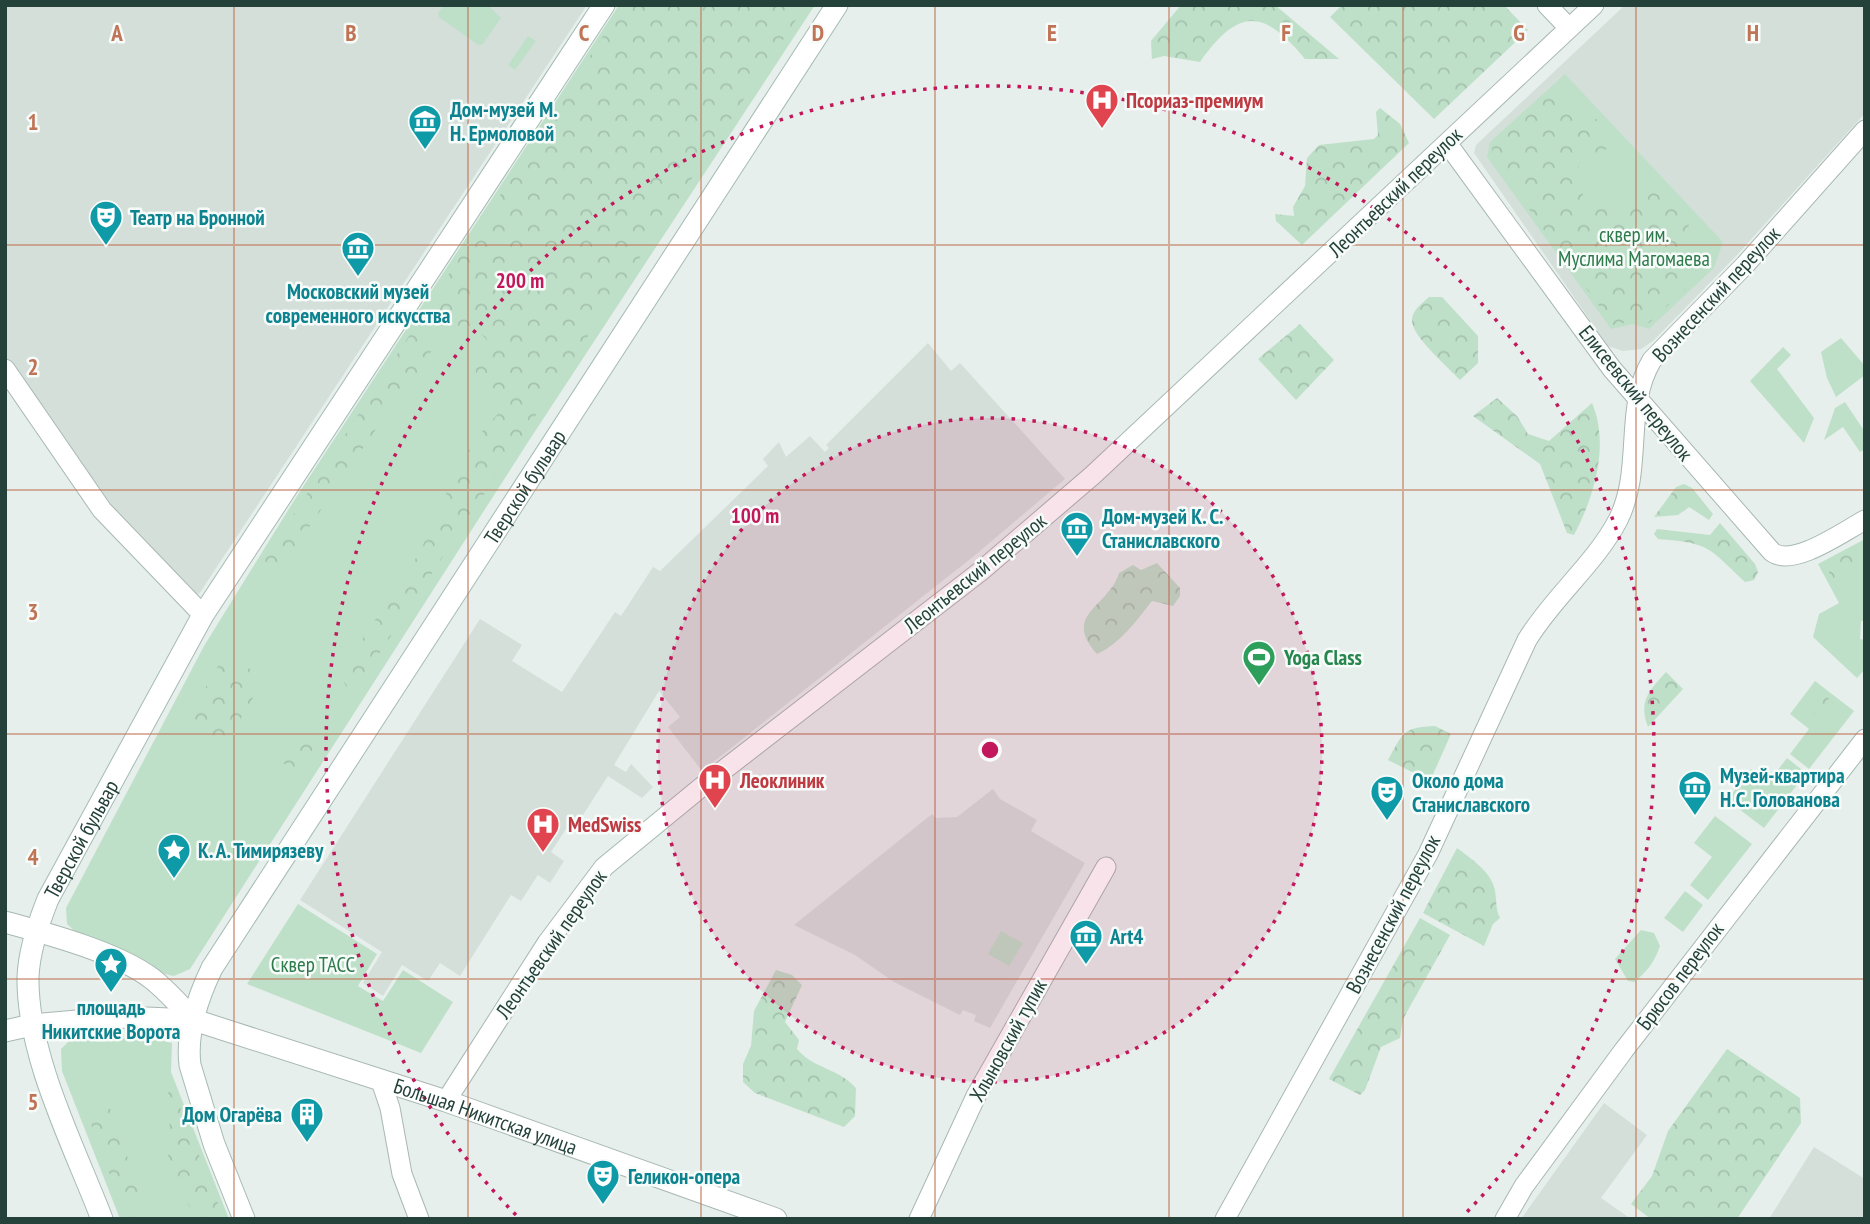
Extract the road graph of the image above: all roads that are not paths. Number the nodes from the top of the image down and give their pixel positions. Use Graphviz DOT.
graph roads {
  1 [pos="604,5"];
  2 [pos="837,5"];
  3 [pos="1547,5"];
  4 [pos="1594,5"];
  5 [pos="1569,28"];
  6 [pos="1865,130"];
  7 [pos="1447,143"];
  8 [pos="5,369"];
  9 [pos="1637,400"];
  10 [pos="1865,520"];
  11 [pos="203,615"];
  12 [pos="1865,739"];
  13 [pos="1106,867"];
  14 [pos="5,922"];
  15 [pos="37,930"];
  16 [pos="194,1020"];
  17 [pos="32,1025"];
  18 [pos="5,1031"];
  19 [pos="381,1081"];
  20 [pos="446,1101"];
  21 [pos="102,1219"];
  22 [pos="244,1219"];
  23 [pos="419,1219"];
  24 [pos="776,1219"];
  25 [pos="919,1219"];
  26 [pos="1225,1219"];
  27 [pos="1505,1219"];
  1 -- 11 [label="main road, Тверской бульвар"];
  2 -- 16 [label="main road, Тверской бульвар"];
  3 -- 5 [label="street"];
  4 -- 5 [label="street, Леонтьевский переулок"];
  5 -- 7 [label="street, Леонтьевский переулок"];
  6 -- 9 [label="street, Вознесенский переулок"];
  7 -- 9 [label="street, Елисеевский переулок"];
  7 -- 20 [label="street, Леонтьевский переулок"];
  8 -- 11 [label="street"];
  9 -- 10 [label="street, Елисеевский переулок"];
  9 -- 26 [label="street, Вознесенский переулок"];
  11 -- 15 [label="main road, Тверской бульвар"];
  12 -- 27 [label="street, Брюсов переулок"];
  13 -- 25 [label="street, Хлыновский тупик"];
  14 -- 15 [label="main road"];
  15 -- 16 [label="main road"];
  15 -- 17 [label="main road"];
  16 -- 17 [label="main road"];
  16 -- 19 [label="main road, Большая Никитская улица"];
  16 -- 22 [label="main road, Тверской бульвар"];
  17 -- 18 [label="main road"];
  17 -- 21 [label="main road"];
  19 -- 20 [label="main road, Большая Никитская улица"];
  19 -- 23 [label="street"];
  20 -- 24 [label="main road, Большая Никитская улица"];
}
